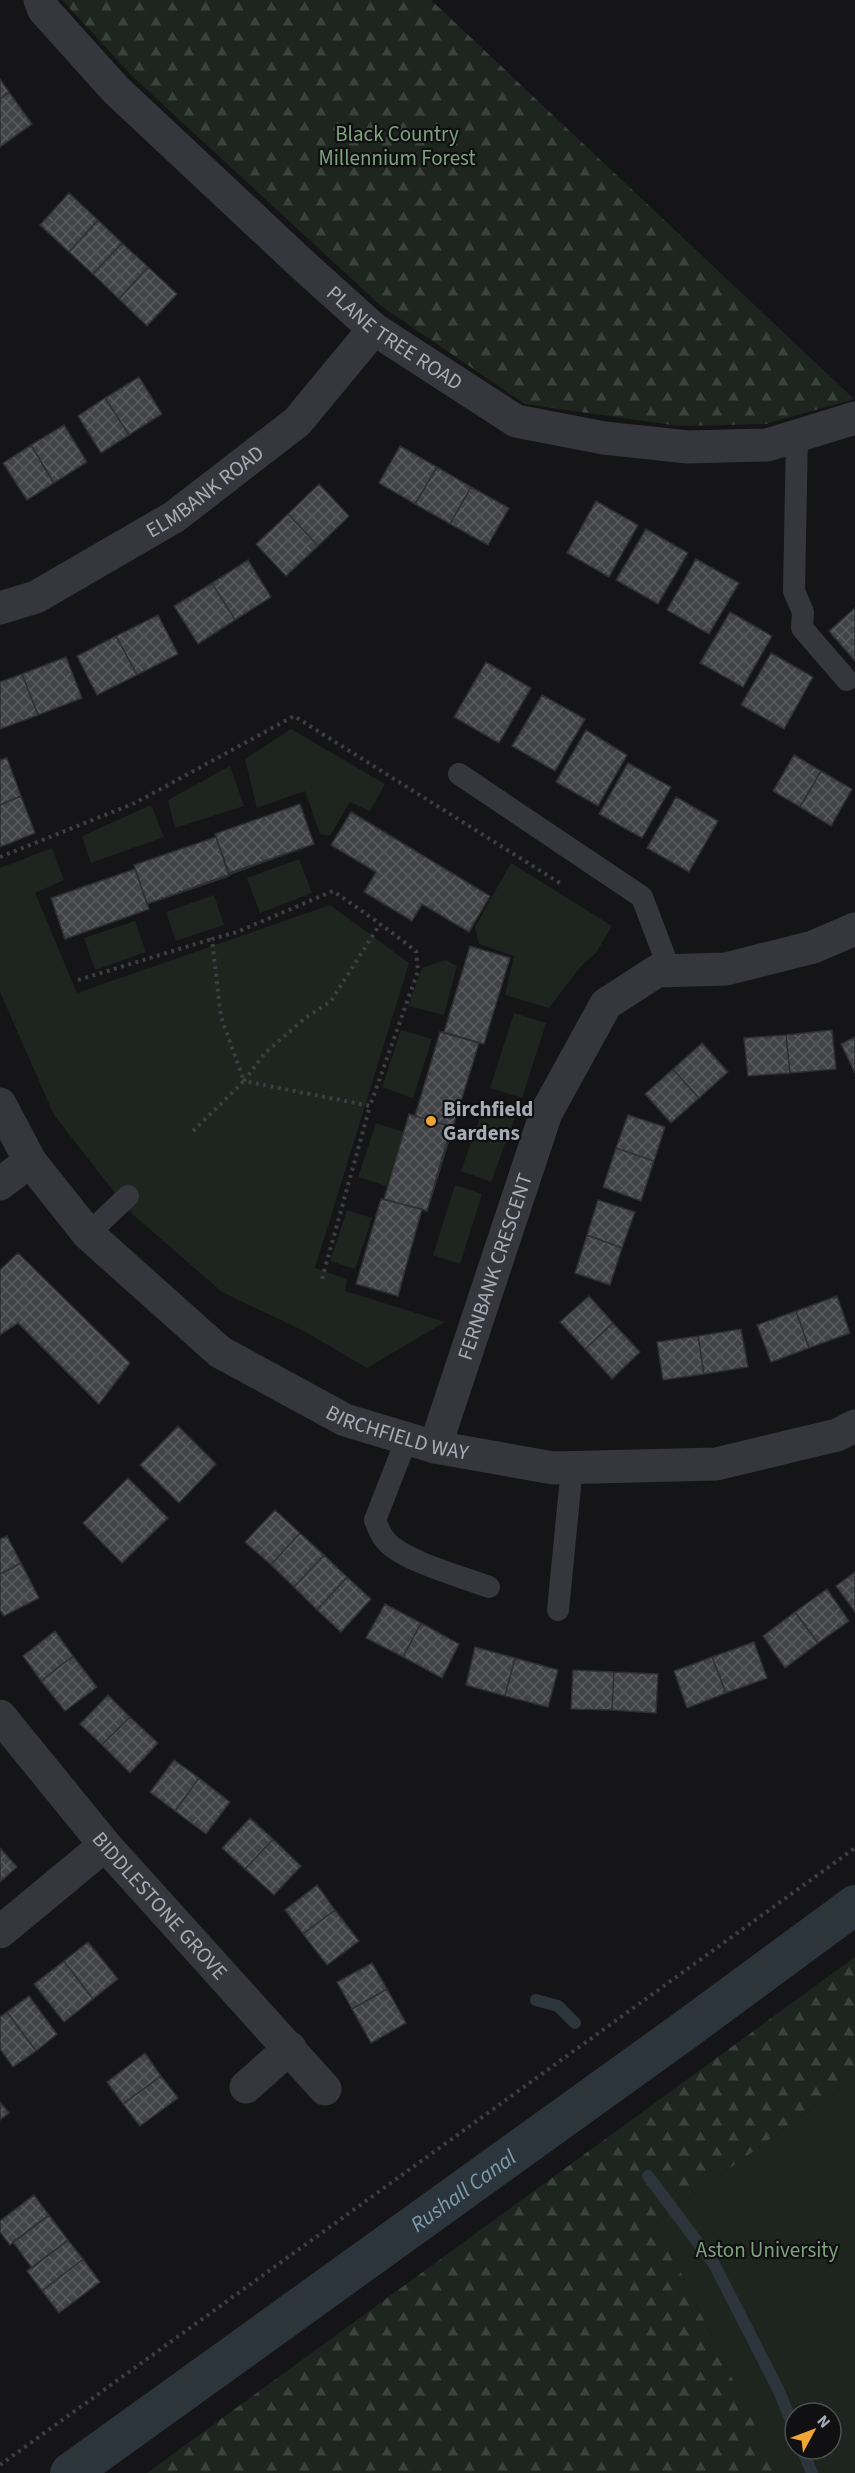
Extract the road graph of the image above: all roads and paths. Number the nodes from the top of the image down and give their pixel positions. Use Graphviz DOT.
graph roads {
  1 [pos="40,0"];
  2 [pos="375,329"];
  3 [pos="855,417"];
  4 [pos="797,435"];
  5 [pos="0,608"];
  6 [pos="847,680"];
  7 [pos="459,774"];
  8 [pos="0,857"];
  9 [pos="564,885"];
  10 [pos="380,924"];
  11 [pos="855,929"];
  12 [pos="212,939"];
  13 [pos="670,971"];
  14 [pos="78,980"];
  15 [pos="243,1081"];
  16 [pos="0,1104"];
  17 [pos="370,1106"];
  18 [pos="193,1131"];
  19 [pos="30,1161"];
  20 [pos="0,1184"];
  21 [pos="128,1196"];
  22 [pos="88,1234"];
  23 [pos="322,1279"];
  24 [pos="855,1426"];
  25 [pos="421,1443"];
  26 [pos="572,1467"];
  27 [pos="489,1587"];
  28 [pos="558,1610"];
  29 [pos="0,1716"];
  30 [pos="105,1845"];
  31 [pos="855,1848"];
  32 [pos="0,1932"];
  33 [pos="290,2048"];
  34 [pos="246,2087"];
  35 [pos="325,2089"];
  36 [pos="0,2465"];
  1 -- 2 [label="street, PLANE TREE ROAD"];
  2 -- 4 [label="street, PLANE TREE ROAD"];
  2 -- 5 [label="street, ELMBANK ROAD"];
  3 -- 4 [label="street, PLANE TREE ROAD"];
  4 -- 6 [label="lane"];
  7 -- 13 [label="lane"];
  8 -- 9 [label="path"];
  10 -- 12 [label="path"];
  10 -- 15 [label="path"];
  10 -- 17 [label="path"];
  11 -- 13 [label="street, FERNBANK CRESCENT"];
  12 -- 14 [label="path"];
  12 -- 15 [label="path"];
  13 -- 25 [label="street, FERNBANK CRESCENT"];
  15 -- 17 [label="path"];
  15 -- 18 [label="path"];
  16 -- 19 [label="street, BIRCHFIELD WAY"];
  17 -- 23 [label="path"];
  19 -- 20 [label="street"];
  19 -- 22 [label="street, BIRCHFIELD WAY"];
  21 -- 22 [label="lane"];
  22 -- 25 [label="street, BIRCHFIELD WAY"];
  24 -- 26 [label="street, BIRCHFIELD WAY"];
  25 -- 26 [label="street, BIRCHFIELD WAY"];
  25 -- 27 [label="lane"];
  26 -- 28 [label="lane"];
  29 -- 30 [label="street, BIDDLESTONE GROVE"];
  30 -- 32 [label="street"];
  30 -- 33 [label="street, BIDDLESTONE GROVE"];
  31 -- 36 [label="path"];
  33 -- 34 [label="street"];
  33 -- 35 [label="street, BIDDLESTONE GROVE"];
}
